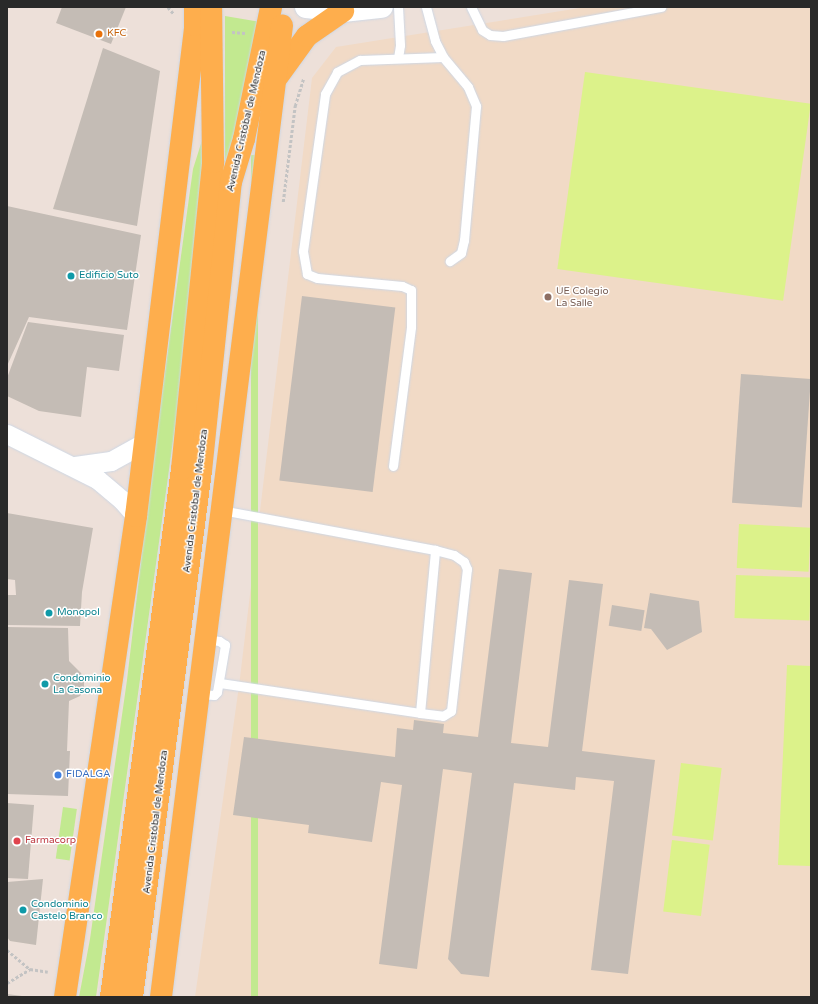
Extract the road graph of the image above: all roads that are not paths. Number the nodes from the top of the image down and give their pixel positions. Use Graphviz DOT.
graph roads {
  1 [pos="195,7"];
  2 [pos="211,7"];
  3 [pos="271,7"];
  4 [pos="285,7"];
  5 [pos="306,7"];
  6 [pos="382,7"];
  7 [pos="398,7"];
  8 [pos="426,7"];
  9 [pos="471,7"];
  10 [pos="661,7"];
  11 [pos="342,9"];
  12 [pos="443,57"];
  13 [pos="398,58"];
  14 [pos="276,78"];
  15 [pos="450,261"];
  16 [pos="7,434"];
  17 [pos="144,443"];
  18 [pos="75,466"];
  19 [pos="393,466"];
  20 [pos="222,510"];
  21 [pos="136,516"];
  22 [pos="435,550"];
  23 [pos="206,639"];
  24 [pos="220,683"];
  25 [pos="199,694"];
  26 [pos="420,714"];
  27 [pos="65,997"];
  28 [pos="112,997"];
  29 [pos="132,997"];
  30 [pos="161,997"];
  1 -- 17 [label="main road"];
  2 -- 28 [label="main road, Avenida Cristóbal de Mendoza"];
  3 -- 29 [label="main road, Avenida Cristóbal de Mendoza"];
  4 -- 14 [label="main road, Avenida Cristóbal de Mendoza"];
  5 -- 11 [label="main road"];
  6 -- 11 [label="main road"];
  7 -- 13 [label="lane"];
  8 -- 12 [label="lane"];
  9 -- 10 [label="lane"];
  11 -- 14 [label="main road"];
  12 -- 13 [label="lane"];
  12 -- 15 [label="lane"];
  13 -- 19 [label="lane"];
  14 -- 20 [label="main road, Avenida Cristóbal de Mendoza"];
  16 -- 18 [label="street"];
  17 -- 18 [label="street"];
  17 -- 21 [label="main road"];
  18 -- 21 [label="street"];
  20 -- 22 [label="lane"];
  20 -- 23 [label="main road, Avenida Cristóbal de Mendoza"];
  21 -- 27 [label="main road"];
  22 -- 26 [label="lane"];
  22 -- 26 [label="lane"];
  23 -- 24 [label="lane"];
  23 -- 25 [label="main road, Avenida Cristóbal de Mendoza"];
  24 -- 25 [label="lane"];
  24 -- 26 [label="lane"];
  25 -- 30 [label="main road, Avenida Cristóbal de Mendoza"];
}
